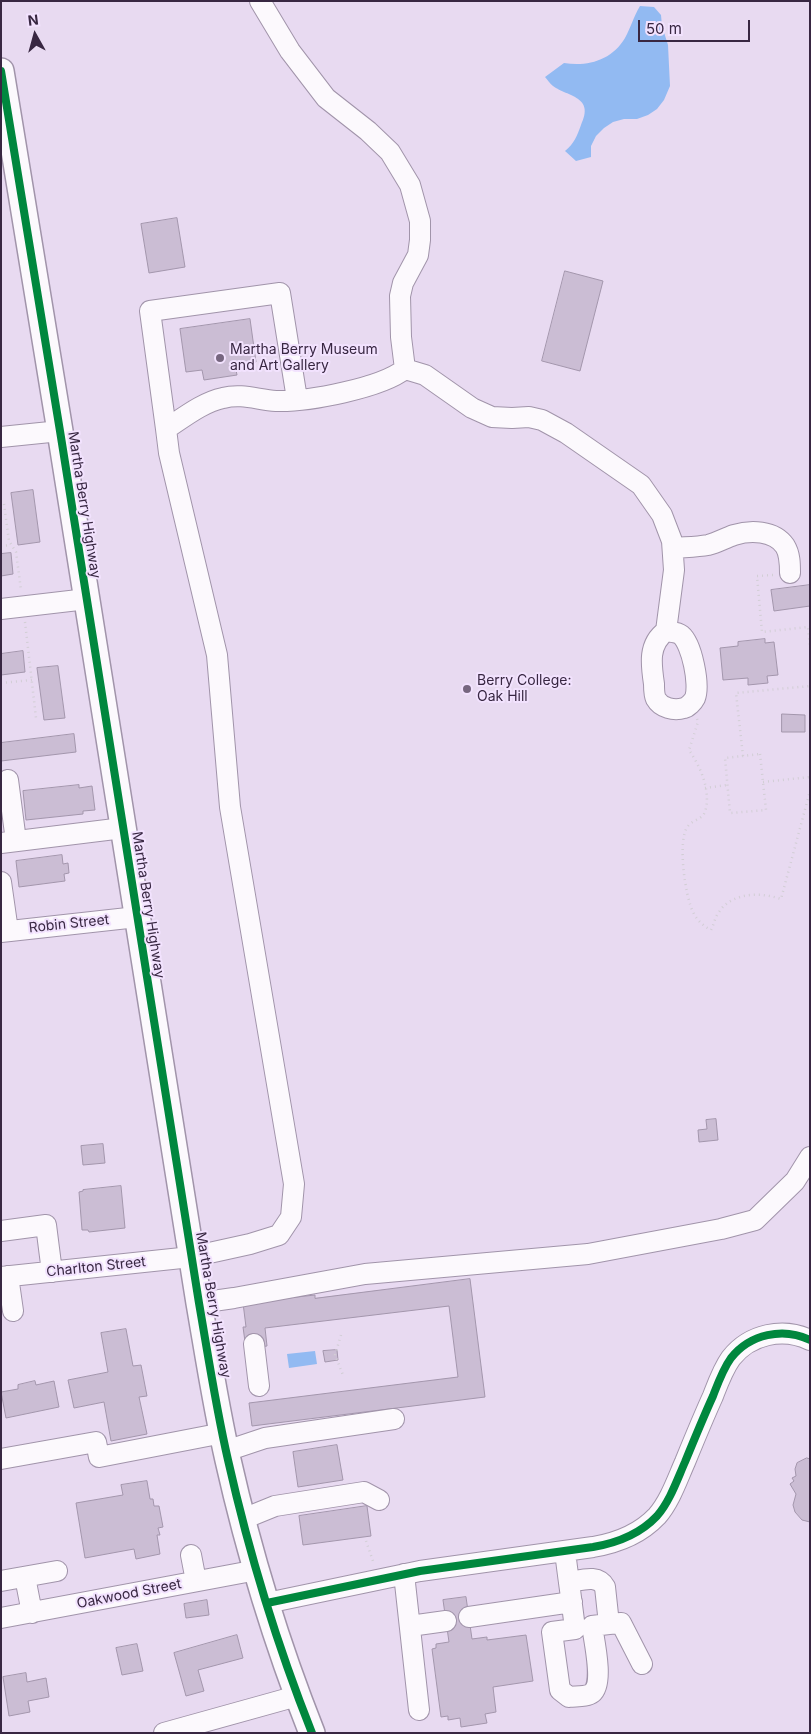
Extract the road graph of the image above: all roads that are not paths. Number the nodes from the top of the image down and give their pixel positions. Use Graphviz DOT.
graph roads {
  1 [pos="260,1"];
  2 [pos="1,71"];
  3 [pos="7,145"];
  4 [pos="405,369"];
  5 [pos="297,400"];
  6 [pos="166,429"];
  7 [pos="60,431"];
  8 [pos="1,437"];
  9 [pos="673,548"];
  10 [pos="790,573"];
  11 [pos="87,599"];
  12 [pos="1,609"];
  13 [pos="666,631"];
  14 [pos="8,780"];
  15 [pos="123,828"];
  16 [pos="9,842"];
  17 [pos="1,882"];
  18 [pos="137,917"];
  19 [pos="4,931"];
  20 [pos="810,1157"];
  21 [pos="1,1231"];
  22 [pos="191,1257"];
  23 [pos="52,1272"];
  24 [pos="5,1276"];
  25 [pos="198,1303"];
  26 [pos="13,1311"];
  27 [pos="810,1340"];
  28 [pos="254,1344"];
  29 [pos="259,1386"];
  30 [pos="394,1419"];
  31 [pos="224,1442"];
  32 [pos="1,1459"];
  33 [pos="380,1500"];
  34 [pos="243,1519"];
  35 [pos="566,1551"];
  36 [pos="190,1555"];
  37 [pos="257,1570"];
  38 [pos="57,1571"];
  39 [pos="404,1574"];
  40 [pos="25,1577"];
  41 [pos="1,1581"];
  42 [pos="196,1581"];
  43 [pos="570,1592"];
  44 [pos="267,1603"];
  45 [pos="32,1613"];
  46 [pos="469,1617"];
  47 [pos="1,1618"];
  48 [pos="446,1620"];
  49 [pos="410,1626"];
  50 [pos="592,1626"];
  51 [pos="642,1664"];
  52 [pos="297,1696"];
  53 [pos="419,1710"];
  54 [pos="164,1733"];
  55 [pos="312,1733"];
  1 -- 4 [label="street"];
  2 -- 3 [label="main road, Martha Berry Highway"];
  3 -- 7 [label="main road, Martha Berry Highway"];
  4 -- 5 [label="street"];
  4 -- 9 [label="street"];
  5 -- 6 [label="street"];
  5 -- 6 [label="street, Charlton Street"];
  6 -- 22 [label="street, Charlton Street"];
  7 -- 8 [label="street"];
  7 -- 11 [label="main road, Martha Berry Highway"];
  9 -- 10 [label="street"];
  9 -- 13 [label="street"];
  11 -- 12 [label="street"];
  11 -- 15 [label="main road, Martha Berry Highway"];
  13 -- 13 [label="street"];
  14 -- 16 [label="street"];
  15 -- 16 [label="street"];
  15 -- 18 [label="main road, Martha Berry Highway"];
  17 -- 19 [label="street"];
  18 -- 19 [label="street, Robin Street"];
  18 -- 22 [label="main road, Martha Berry Highway"];
  20 -- 25 [label="street"];
  21 -- 23 [label="street"];
  22 -- 23 [label="street, Charlton Street"];
  22 -- 25 [label="main road, Martha Berry Highway"];
  23 -- 24 [label="street, Charlton Street"];
  24 -- 26 [label="street"];
  25 -- 31 [label="main road, Martha Berry Highway"];
  27 -- 35 [label="street"];
  28 -- 29 [label="street"];
  30 -- 31 [label="street"];
  31 -- 32 [label="street"];
  31 -- 34 [label="main road, Martha Berry Highway"];
  33 -- 34 [label="street"];
  34 -- 37 [label="main road, Martha Berry Highway"];
  35 -- 39 [label="street"];
  35 -- 43 [label="street"];
  36 -- 42 [label="street"];
  37 -- 42 [label="street, Oakwood Street"];
  37 -- 44 [label="main road, Martha Berry Highway"];
  38 -- 40 [label="street"];
  39 -- 44 [label="street"];
  39 -- 49 [label="street"];
  40 -- 41 [label="street"];
  40 -- 45 [label="street"];
  42 -- 45 [label="street, Oakwood Street"];
  43 -- 46 [label="street"];
  43 -- 50 [label="street"];
  43 -- 50 [label="street"];
  44 -- 52 [label="main road, Martha Berry Highway"];
  45 -- 47 [label="street, Oakwood Street"];
  48 -- 49 [label="street"];
  49 -- 53 [label="street"];
  50 -- 51 [label="street"];
  52 -- 54 [label="street"];
  52 -- 55 [label="main road, Martha Berry Highway"];
}
